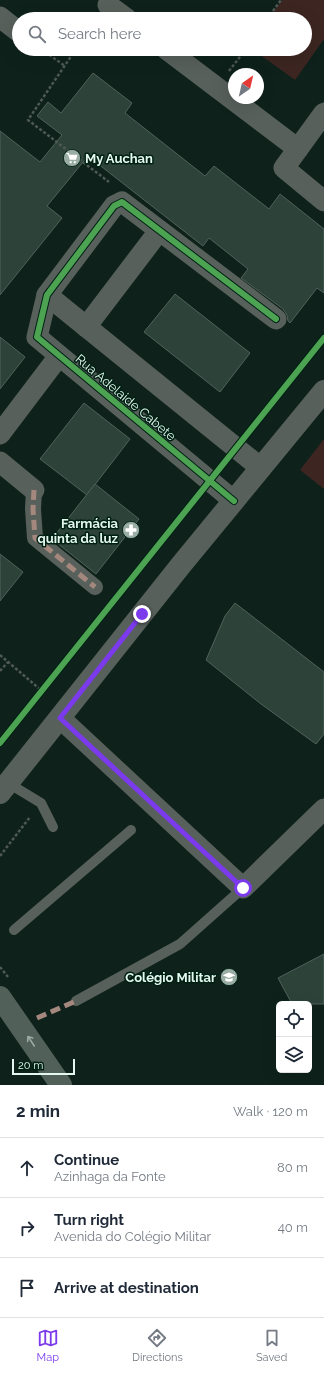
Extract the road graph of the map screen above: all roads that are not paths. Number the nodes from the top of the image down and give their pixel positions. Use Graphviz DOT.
graph roads {
  1 [pos="108,4"];
  2 [pos="118,12"];
  3 [pos="0,17"];
  4 [pos="12,26"];
  5 [pos="175,56"];
  6 [pos="324,113"];
  7 [pos="298,149"];
  8 [pos="324,201"];
  9 [pos="159,231"];
  10 [pos="47,295"];
  11 [pos="276,320"];
  12 [pos="86,327"];
  13 [pos="60,356"];
  14 [pos="324,391"];
  15 [pos="0,434"];
  16 [pos="0,462"];
  17 [pos="261,468"];
  18 [pos="34,490"];
  19 [pos="234,501"];
  20 [pos="95,587"];
  21 [pos="60,718"];
  22 [pos="4,788"];
  23 [pos="324,809"];
  24 [pos="53,827"];
  25 [pos="131,830"];
  26 [pos="243,888"];
  27 [pos="14,930"];
  28 [pos="0,997"];
  29 [pos="76,1000"];
  30 [pos="60,1085"];
  1 -- 2 [label="street"];
  3 -- 4 [label="street"];
  5 -- 7 [label="street"];
  6 -- 7 [label="street"];
  7 -- 8 [label="street"];
  9 -- 10 [label="street"];
  9 -- 11 [label="street"];
  9 -- 12 [label="street"];
  10 -- 12 [label="street"];
  10 -- 13 [label="street, Rua Adelaide Cabete"];
  12 -- 17 [label="street"];
  13 -- 15 [label="street"];
  13 -- 19 [label="street, Rua Adelaide Cabete"];
  14 -- 17 [label="street"];
  16 -- 18 [label="street"];
  17 -- 19 [label="street"];
  18 -- 20 [label="street"];
  19 -- 21 [label="street"];
  21 -- 22 [label="street"];
  21 -- 26 [label="street"];
  22 -- 24 [label="lane"];
  23 -- 26 [label="street"];
  25 -- 27 [label="lane"];
  26 -- 29 [label="lane"];
  30 -- 28 [label="highway, one-way"];
}
